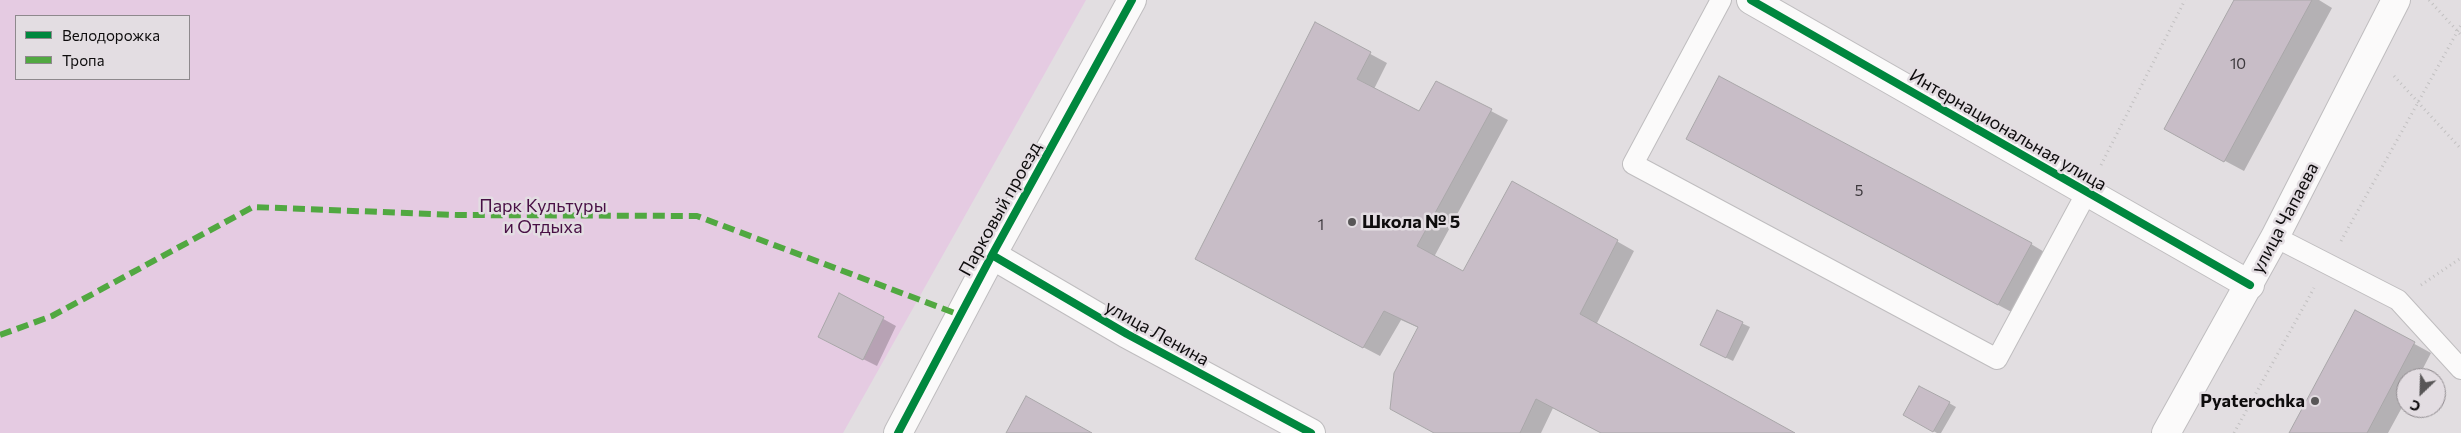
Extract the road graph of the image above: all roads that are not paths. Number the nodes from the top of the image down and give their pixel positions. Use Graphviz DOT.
graph roads {
  1 [pos="1132,0"];
  2 [pos="1721,0"];
  3 [pos="1751,0"];
  4 [pos="2396,0"];
  5 [pos="2087,192"];
  6 [pos="2275,237"];
  7 [pos="992,255"];
  8 [pos="2250,285"];
  9 [pos="2461,369"];
  10 [pos="898,433"];
  11 [pos="1310,433"];
  12 [pos="2166,433"];
  1 -- 7 [label="street, Парковый проезд"];
  2 -- 5 [label="lane"];
  3 -- 5 [label="street, Интернациональная улица"];
  4 -- 6 [label="street, улица Чапаева"];
  5 -- 8 [label="street, Интернациональная улица"];
  6 -- 8 [label="street, улица Чапаева"];
  6 -- 9 [label="lane"];
  7 -- 10 [label="street, Парковый проезд"];
  7 -- 11 [label="street, улица Ленина"];
  8 -- 12 [label="street, улица Чапаева"];
}
